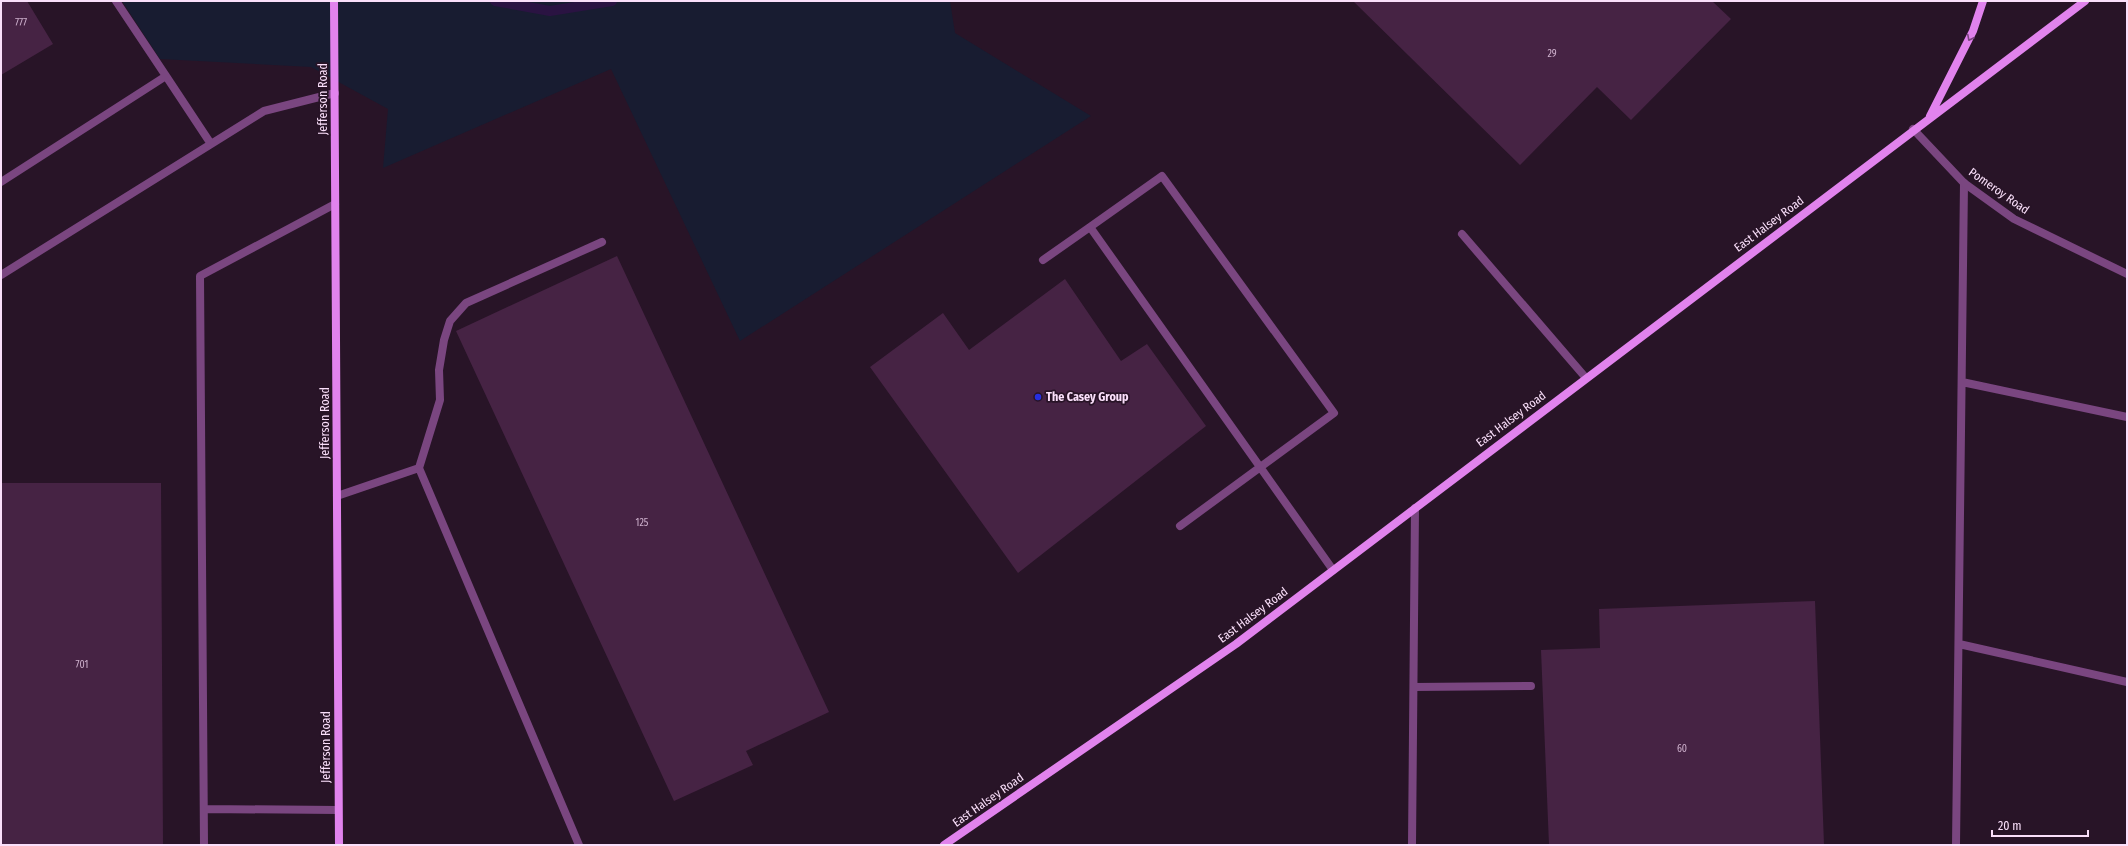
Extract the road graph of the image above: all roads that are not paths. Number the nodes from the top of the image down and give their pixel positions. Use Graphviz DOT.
graph roads {
  1 [pos="116,1"];
  2 [pos="334,1"];
  3 [pos="1983,1"];
  4 [pos="2084,1"];
  5 [pos="166,76"];
  6 [pos="335,93"];
  7 [pos="1929,119"];
  8 [pos="1913,129"];
  9 [pos="211,144"];
  10 [pos="1,182"];
  11 [pos="1964,183"];
  12 [pos="335,204"];
  13 [pos="1090,227"];
  14 [pos="1462,234"];
  15 [pos="602,242"];
  16 [pos="1043,260"];
  17 [pos="2127,274"];
  18 [pos="1,275"];
  19 [pos="1586,378"];
  20 [pos="1962,382"];
  21 [pos="2127,417"];
  22 [pos="419,468"];
  23 [pos="1261,468"];
  24 [pos="337,496"];
  25 [pos="1415,508"];
  26 [pos="1180,526"];
  27 [pos="1333,570"];
  28 [pos="1959,644"];
  29 [pos="2127,682"];
  30 [pos="1531,686"];
  31 [pos="1414,688"];
  32 [pos="204,810"];
  33 [pos="338,810"];
  34 [pos="204,845"];
  35 [pos="339,845"];
  36 [pos="579,845"];
  37 [pos="944,845"];
  38 [pos="1412,845"];
  39 [pos="1956,845"];
  1 -- 5 [label="street"];
  2 -- 6 [label="main road, Jefferson Road"];
  3 -- 7 [label="main road, one-way"];
  4 -- 7 [label="main road, East Halsey Road"];
  5 -- 9 [label="street"];
  5 -- 10 [label="street"];
  6 -- 9 [label="street"];
  6 -- 12 [label="main road, Jefferson Road"];
  7 -- 8 [label="main road, East Halsey Road"];
  8 -- 11 [label="street, Pomeroy Road"];
  8 -- 19 [label="main road, East Halsey Road"];
  9 -- 18 [label="street"];
  11 -- 17 [label="street, Pomeroy Road"];
  11 -- 20 [label="street"];
  12 -- 24 [label="main road, Jefferson Road"];
  12 -- 32 [label="street"];
  13 -- 16 [label="street"];
  13 -- 23 [label="street"];
  13 -- 23 [label="street"];
  14 -- 19 [label="street"];
  15 -- 22 [label="street"];
  19 -- 25 [label="main road, East Halsey Road"];
  20 -- 21 [label="street"];
  20 -- 28 [label="street"];
  22 -- 24 [label="street"];
  22 -- 36 [label="street"];
  23 -- 26 [label="street"];
  23 -- 27 [label="street"];
  24 -- 33 [label="main road, Jefferson Road"];
  25 -- 27 [label="main road, East Halsey Road"];
  25 -- 31 [label="street"];
  27 -- 37 [label="main road, East Halsey Road"];
  28 -- 29 [label="street"];
  28 -- 39 [label="street"];
  30 -- 31 [label="street"];
  31 -- 38 [label="street"];
  32 -- 33 [label="street"];
  32 -- 34 [label="street"];
  33 -- 35 [label="main road, Jefferson Road"];
}
